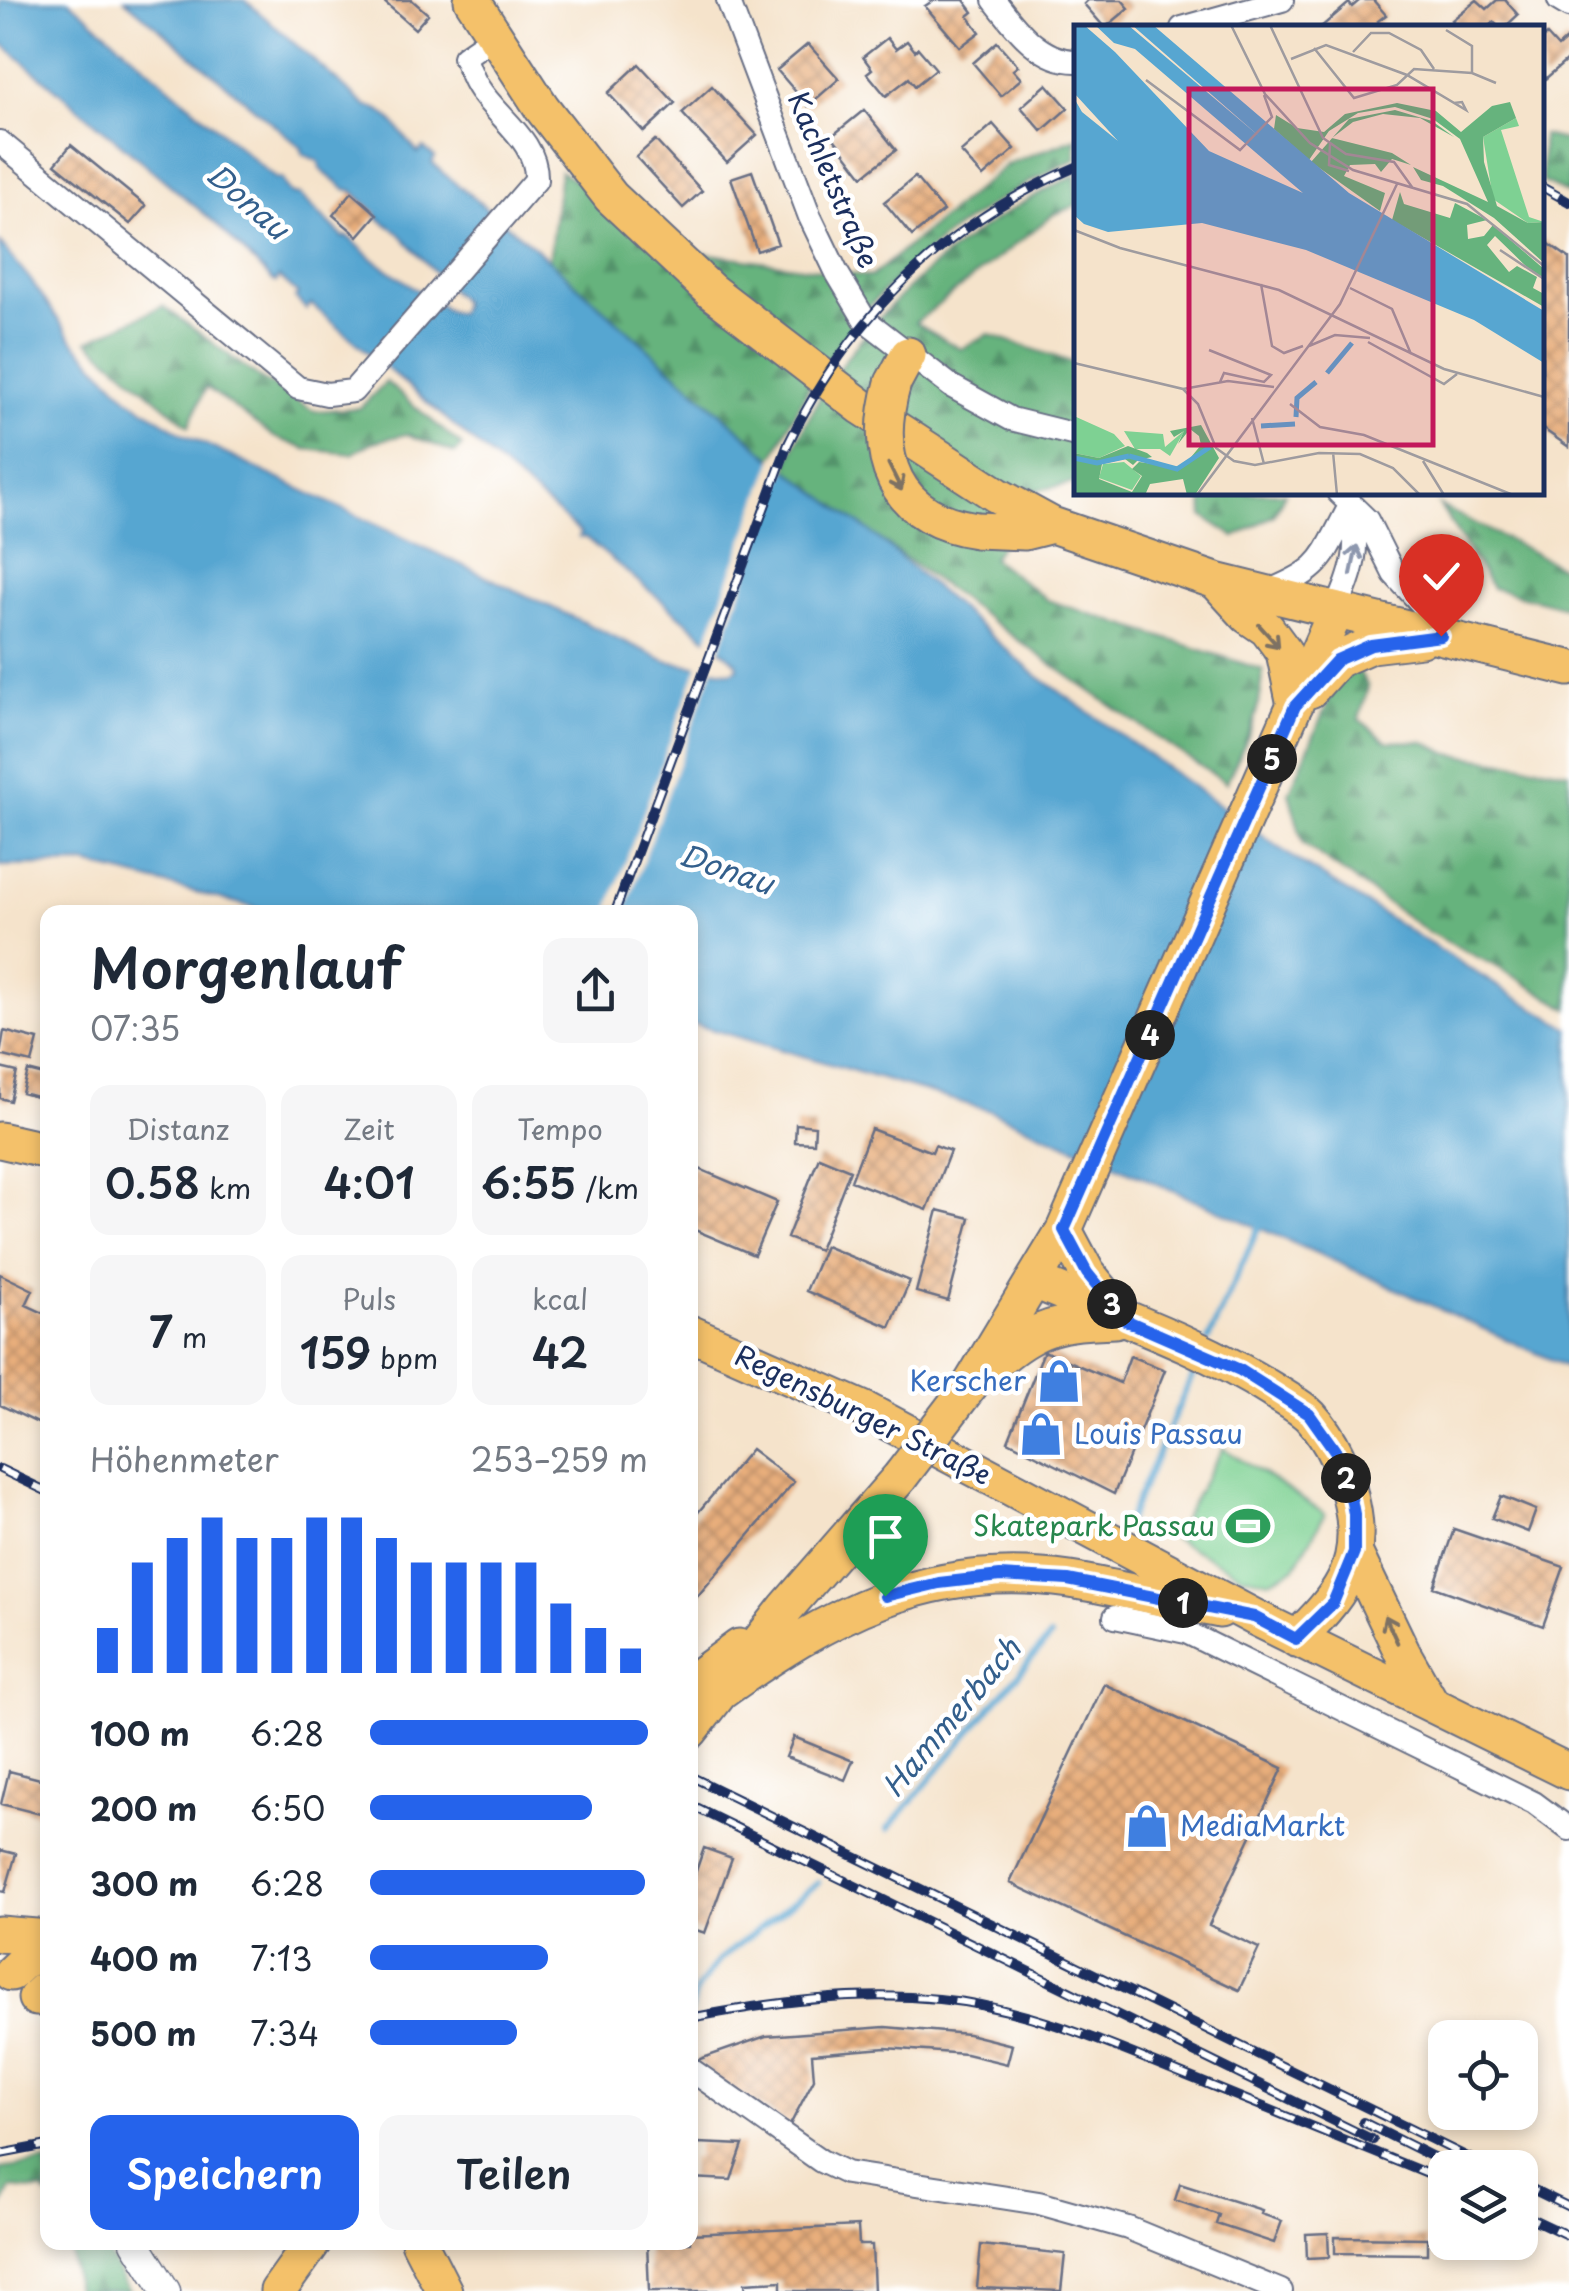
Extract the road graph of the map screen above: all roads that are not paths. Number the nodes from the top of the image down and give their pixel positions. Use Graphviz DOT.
graph roads {
  1 [pos="472,0"];
  2 [pos="728,0"];
  3 [pos="994,0"];
  4 [pos="1282,0"];
  5 [pos="1558,0"];
  6 [pos="1569,6"];
  7 [pos="1193,25"];
  8 [pos="493,37"];
  9 [pos="1074,61"];
  10 [pos="0,142"];
  11 [pos="901,369"];
  12 [pos="1074,435"];
  13 [pos="1345,501"];
  14 [pos="1052,525"];
  15 [pos="1216,581"];
  16 [pos="1261,594"];
  17 [pos="1336,611"];
  18 [pos="1441,636"];
  19 [pos="1569,668"];
  20 [pos="1295,706"];
  21 [pos="0,1140"];
  22 [pos="40,1150"];
  23 [pos="1064,1230"];
  24 [pos="1035,1281"];
  25 [pos="1125,1320"];
  26 [pos="698,1337"];
  27 [pos="972,1384"];
  28 [pos="1354,1552"];
  29 [pos="1115,1617"];
  30 [pos="1254,1617"];
  31 [pos="1296,1639"];
  32 [pos="704,1689"];
  33 [pos="1430,1703"];
  34 [pos="1569,1772"];
  35 [pos="1569,1829"];
  36 [pos="0,1934"];
  37 [pos="40,1937"];
  38 [pos="40,1958"];
  39 [pos="28,1987"];
  40 [pos="698,2076"];
  41 [pos="140,2250"];
  42 [pos="405,2250"];
  43 [pos="306,2252"];
  44 [pos="430,2265"];
  45 [pos="166,2291"];
  46 [pos="278,2291"];
  47 [pos="1281,2291"];
  1 -- 8 [label="main road"];
  2 -- 11 [label="street, Kachletstraße"];
  3 -- 9 [label="street"];
  4 -- 7 [label="street"];
  5 -- 6 [label="street"];
  8 -- 10 [label="street"];
  8 -- 14 [label="main road"];
  11 -- 12 [label="street, Kachletstraße"];
  11 -- 14 [label="main road, one-way, bridge"];
  13 -- 16 [label="street"];
  17 -- 13 [label="street, one-way"];
  13 -- 18 [label="street"];
  14 -- 15 [label="main road"];
  15 -- 16 [label="main road"];
  15 -- 20 [label="main road, one-way"];
  16 -- 17 [label="main road"];
  17 -- 18 [label="main road"];
  17 -- 20 [label="main road"];
  18 -- 19 [label="main road"];
  18 -- 20 [label="main road"];
  20 -- 23 [label="main road"];
  21 -- 22 [label="main road"];
  23 -- 24 [label="main road"];
  23 -- 25 [label="main road"];
  24 -- 25 [label="main road"];
  24 -- 27 [label="main road"];
  25 -- 27 [label="main road"];
  25 -- 28 [label="main road"];
  26 -- 30 [label="main road, Regensburger Straße"];
  27 -- 32 [label="main road, bridge"];
  28 -- 31 [label="main road"];
  33 -- 28 [label="main road, one-way"];
  29 -- 35 [label="street"];
  30 -- 31 [label="main road, Regensburger Straße"];
  30 -- 32 [label="main road"];
  31 -- 33 [label="main road, Regensburger Straße"];
  33 -- 34 [label="main road, Regensburger Straße"];
  36 -- 37 [label="main road"];
  38 -- 39 [label="main road"];
  40 -- 47 [label="street"];
  41 -- 45 [label="street"];
  42 -- 44 [label="main road"];
  43 -- 46 [label="main road"];
}
